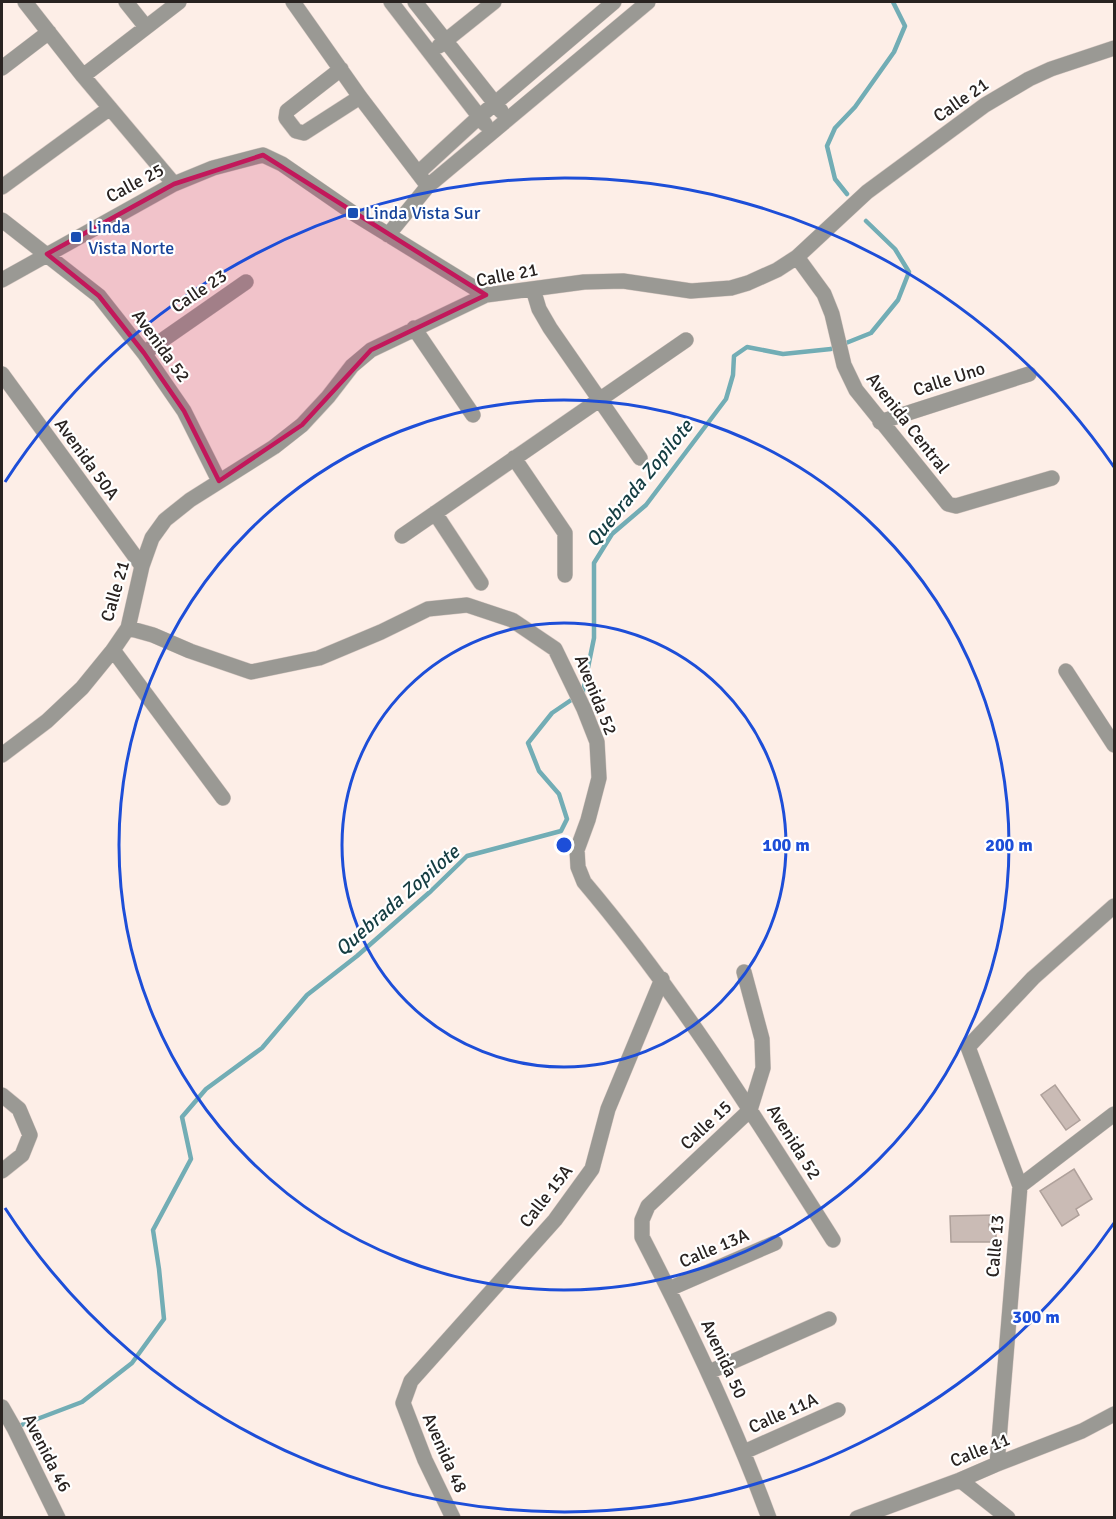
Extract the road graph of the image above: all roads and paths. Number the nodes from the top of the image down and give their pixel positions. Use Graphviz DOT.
graph roads {
  1 [pos="25,2"];
  2 [pos="126,2"];
  3 [pos="179,2"];
  4 [pos="293,2"];
  5 [pos="391,2"];
  6 [pos="415,2"];
  7 [pos="494,2"];
  8 [pos="614,2"];
  9 [pos="648,2"];
  10 [pos="628,8"];
  11 [pos="146,27"];
  12 [pos="49,32"];
  13 [pos="446,41"];
  14 [pos="1114,48"];
  15 [pos="430,53"];
  16 [pos="2,68"];
  17 [pos="340,69"];
  18 [pos="83,76"];
  19 [pos="360,97"];
  20 [pos="495,103"];
  21 [pos="110,108"];
  22 [pos="479,117"];
  23 [pos="507,118"];
  24 [pos="490,132"];
  25 [pos="423,179"];
  26 [pos="174,184"];
  27 [pos="2,187"];
  28 [pos="2,220"];
  29 [pos="388,235"];
  30 [pos="47,254"];
  31 [pos="797,257"];
  32 [pos="2,280"];
  33 [pos="246,282"];
  34 [pos="533,289"];
  35 [pos="486,296"];
  36 [pos="414,328"];
  37 [pos="686,340"];
  38 [pos="144,353"];
  39 [pos="2,374"];
  40 [pos="1029,374"];
  41 [pos="599,400"];
  42 [pos="473,415"];
  43 [pos="880,422"];
  44 [pos="514,458"];
  45 [pos="640,458"];
  46 [pos="1052,478"];
  47 [pos="219,481"];
  48 [pos="435,513"];
  49 [pos="402,536"];
  50 [pos="142,566"];
  51 [pos="565,575"];
  52 [pos="481,583"];
  53 [pos="128,628"];
  54 [pos="113,650"];
  55 [pos="1066,671"];
  56 [pos="1114,745"];
  57 [pos="2,754"];
  58 [pos="223,798"];
  59 [pos="1114,906"];
  60 [pos="744,972"];
  61 [pos="662,979"];
  62 [pos="2,1095"];
  63 [pos="750,1110"];
  64 [pos="1114,1114"];
  65 [pos="2,1172"];
  66 [pos="1020,1186"];
  67 [pos="642,1220"];
  68 [pos="833,1240"];
  69 [pos="775,1244"];
  70 [pos="669,1289"];
  71 [pos="829,1319"];
  72 [pos="709,1372"];
  73 [pos="403,1403"];
  74 [pos="2,1407"];
  75 [pos="838,1410"];
  76 [pos="1114,1414"];
  77 [pos="744,1452"];
  78 [pos="997,1464"];
  79 [pos="960,1480"];
  80 [pos="58,1518"];
  81 [pos="453,1518"];
  82 [pos="769,1518"];
  83 [pos="857,1518"];
  84 [pos="1008,1518"];
  1 -- 12 [label="street"];
  2 -- 11 [label="street"];
  3 -- 11 [label="street"];
  4 -- 17 [label="street"];
  5 -- 15 [label="street"];
  6 -- 13 [label="street"];
  7 -- 13 [label="street"];
  8 -- 20 [label="street"];
  9 -- 10 [label="street"];
  10 -- 23 [label="street"];
  11 -- 18 [label="street"];
  12 -- 16 [label="street"];
  12 -- 18 [label="street"];
  13 -- 15 [label="street"];
  13 -- 20 [label="street"];
  14 -- 31 [label="street, Calle 21"];
  15 -- 22 [label="street"];
  17 -- 19 [label="street"];
  17 -- 19 [label="street"];
  18 -- 21 [label="street"];
  19 -- 25 [label="street"];
  20 -- 22 [label="street"];
  20 -- 23 [label="street"];
  21 -- 26 [label="street"];
  21 -- 27 [label="street"];
  22 -- 24 [label="street"];
  22 -- 25 [label="street"];
  23 -- 24 [label="street"];
  24 -- 25 [label="street"];
  25 -- 29 [label="street"];
  26 -- 29 [label="street, Calle 25"];
  26 -- 30 [label="street, Calle 25"];
  28 -- 30 [label="street, Avenida 52"];
  29 -- 35 [label="street"];
  30 -- 32 [label="street, Calle 25"];
  30 -- 38 [label="street, Avenida 52"];
  31 -- 34 [label="street, Calle 21"];
  31 -- 43 [label="street, Avenida Central"];
  33 -- 38 [label="street, Calle 23"];
  34 -- 35 [label="street, Calle 21"];
  34 -- 41 [label="street"];
  35 -- 36 [label="street, Calle 21"];
  36 -- 42 [label="street"];
  36 -- 47 [label="street, Calle 21"];
  37 -- 41 [label="street"];
  38 -- 47 [label="street, Avenida 52"];
  39 -- 50 [label="street, Avenida 50A"];
  40 -- 43 [label="street, Calle Uno"];
  41 -- 44 [label="street"];
  41 -- 45 [label="street"];
  43 -- 46 [label="street, Avenida Central"];
  44 -- 48 [label="street"];
  44 -- 51 [label="street"];
  47 -- 50 [label="street, Calle 21"];
  48 -- 49 [label="street"];
  48 -- 52 [label="street"];
  50 -- 53 [label="street, Calle 21"];
  53 -- 54 [label="street, Calle 21"];
  53 -- 61 [label="street, Avenida 52"];
  54 -- 57 [label="street, Calle 21"];
  54 -- 58 [label="street"];
  55 -- 56 [label="street"];
  59 -- 66 [label="street"];
  60 -- 63 [label="street, Calle 15"];
  61 -- 63 [label="street, Avenida 52"];
  61 -- 73 [label="street, Calle 15A"];
  62 -- 65 [label="street"];
  63 -- 67 [label="street, Calle 15"];
  63 -- 68 [label="street, Avenida 52"];
  64 -- 66 [label="street"];
  66 -- 78 [label="street, Calle 13"];
  67 -- 70 [label="street, Avenida 50"];
  69 -- 70 [label="street, Calle 13A"];
  70 -- 72 [label="street, Avenida 50"];
  71 -- 72 [label="street"];
  72 -- 77 [label="street, Avenida 50"];
  73 -- 81 [label="street, Avenida 48"];
  74 -- 80 [label="street, Avenida 46"];
  75 -- 77 [label="street, Calle 11A"];
  76 -- 78 [label="street, Calle 11"];
  77 -- 82 [label="street, Avenida 50"];
  78 -- 79 [label="street, Calle 11"];
  79 -- 83 [label="street, Calle 11"];
  79 -- 84 [label="street"];
}
